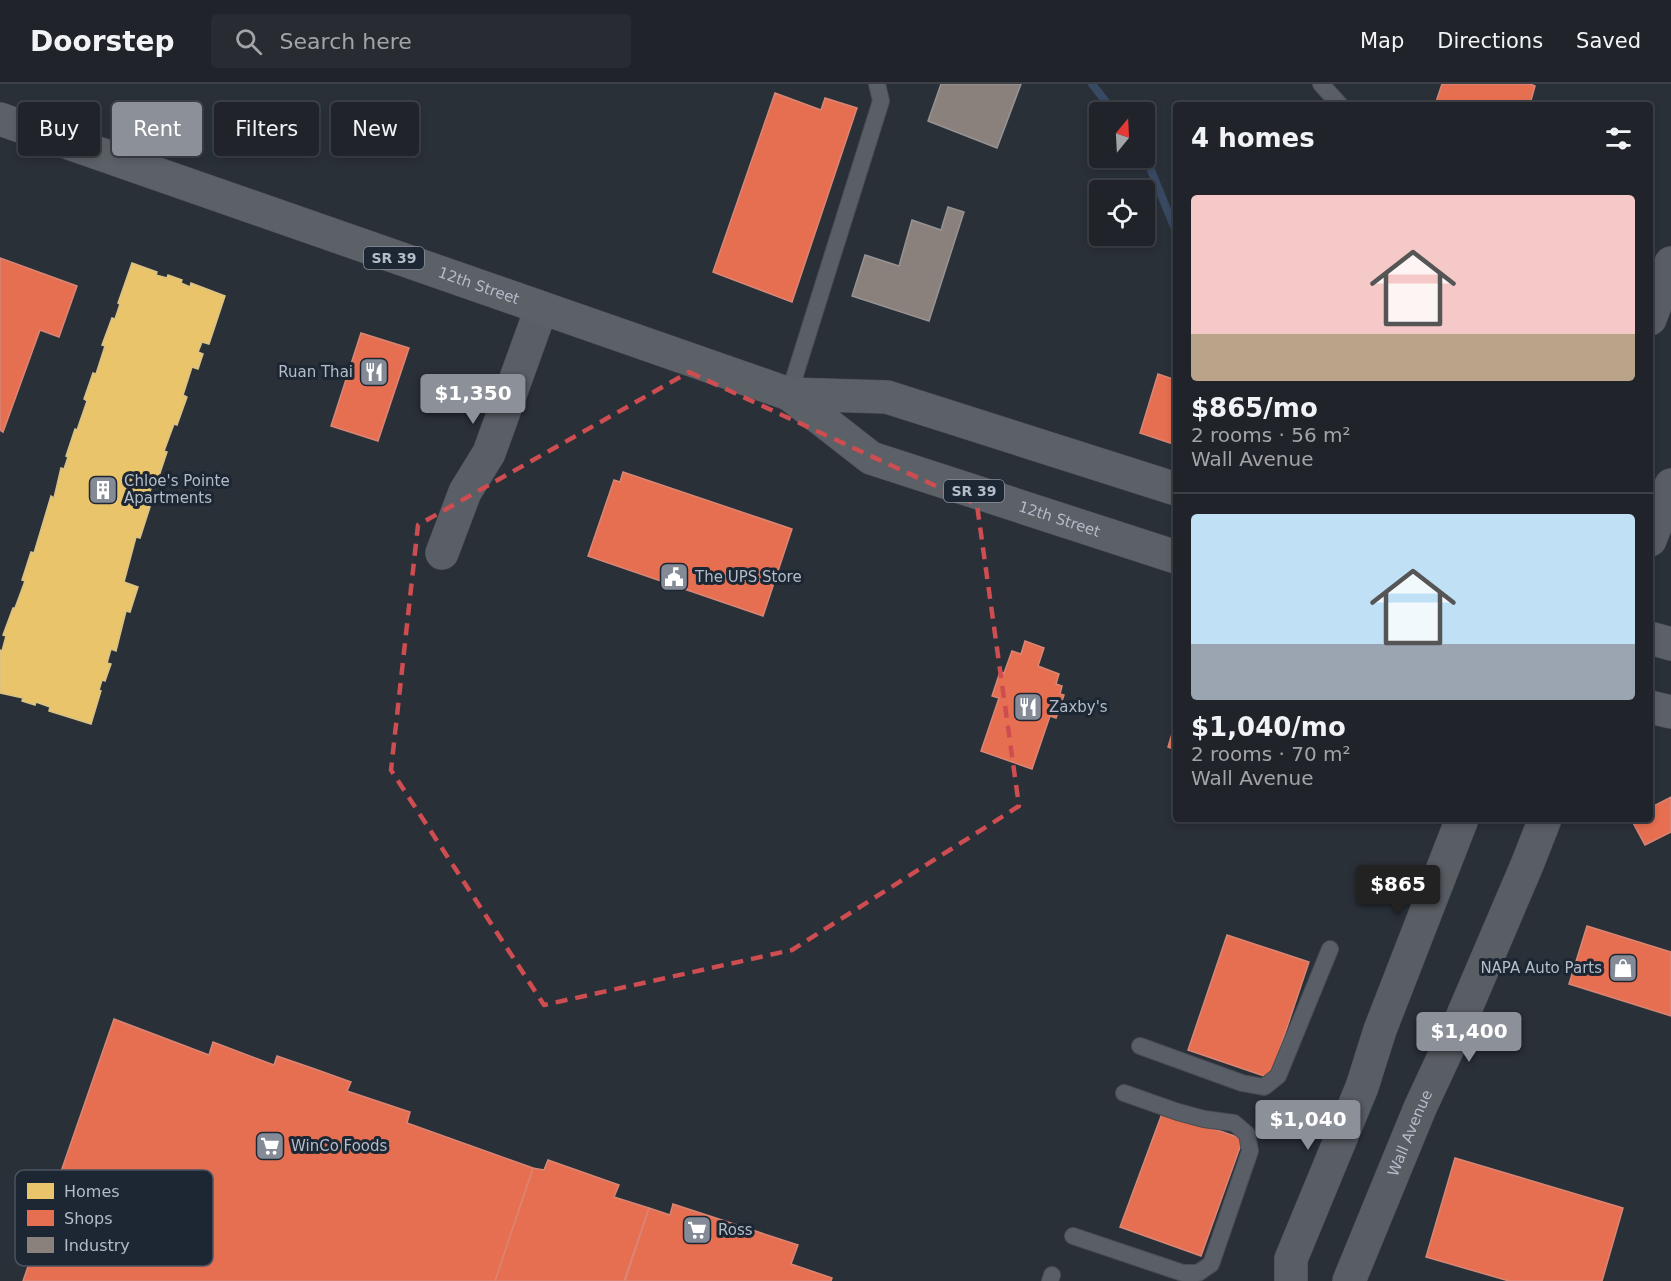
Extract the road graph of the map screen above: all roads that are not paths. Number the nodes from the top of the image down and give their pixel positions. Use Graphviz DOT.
graph roads {
  1 [pos="877,84"];
  2 [pos="1321,84"];
  3 [pos="1337,102"];
  4 [pos="0,119"];
  5 [pos="1671,263"];
  6 [pos="1653,304"];
  7 [pos="541,309"];
  8 [pos="789,394"];
  9 [pos="1671,484"];
  10 [pos="1173,488"];
  11 [pos="1653,532"];
  12 [pos="442,553"];
  13 [pos="1173,556"];
  14 [pos="1653,639"];
  15 [pos="1671,644"];
  16 [pos="1653,708"];
  17 [pos="1671,712"];
  18 [pos="1461,822"];
  19 [pos="1544,822"];
  20 [pos="1330,949"];
  21 [pos="1140,1046"];
  22 [pos="1124,1093"];
  23 [pos="1073,1236"];
  24 [pos="1291,1281"];
  25 [pos="1349,1281"];
  1 -- 8 [label="lane"];
  2 -- 3 [label="lane"];
  4 -- 7 [label="main road, 12th Street / SR 39"];
  5 -- 6 [label="main road"];
  7 -- 8 [label="main road, 12th Street / SR 39"];
  7 -- 12 [label="street"];
  8 -- 10 [label="main road, 12th Street / SR 39"];
  8 -- 13 [label="main road, 12th Street / SR 39"];
  9 -- 11 [label="main road"];
  14 -- 15 [label="main road"];
  16 -- 17 [label="main road"];
  18 -- 24 [label="main road"];
  19 -- 25 [label="main road, Wall Avenue"];
  20 -- 21 [label="lane"];
  22 -- 23 [label="lane"];
}
